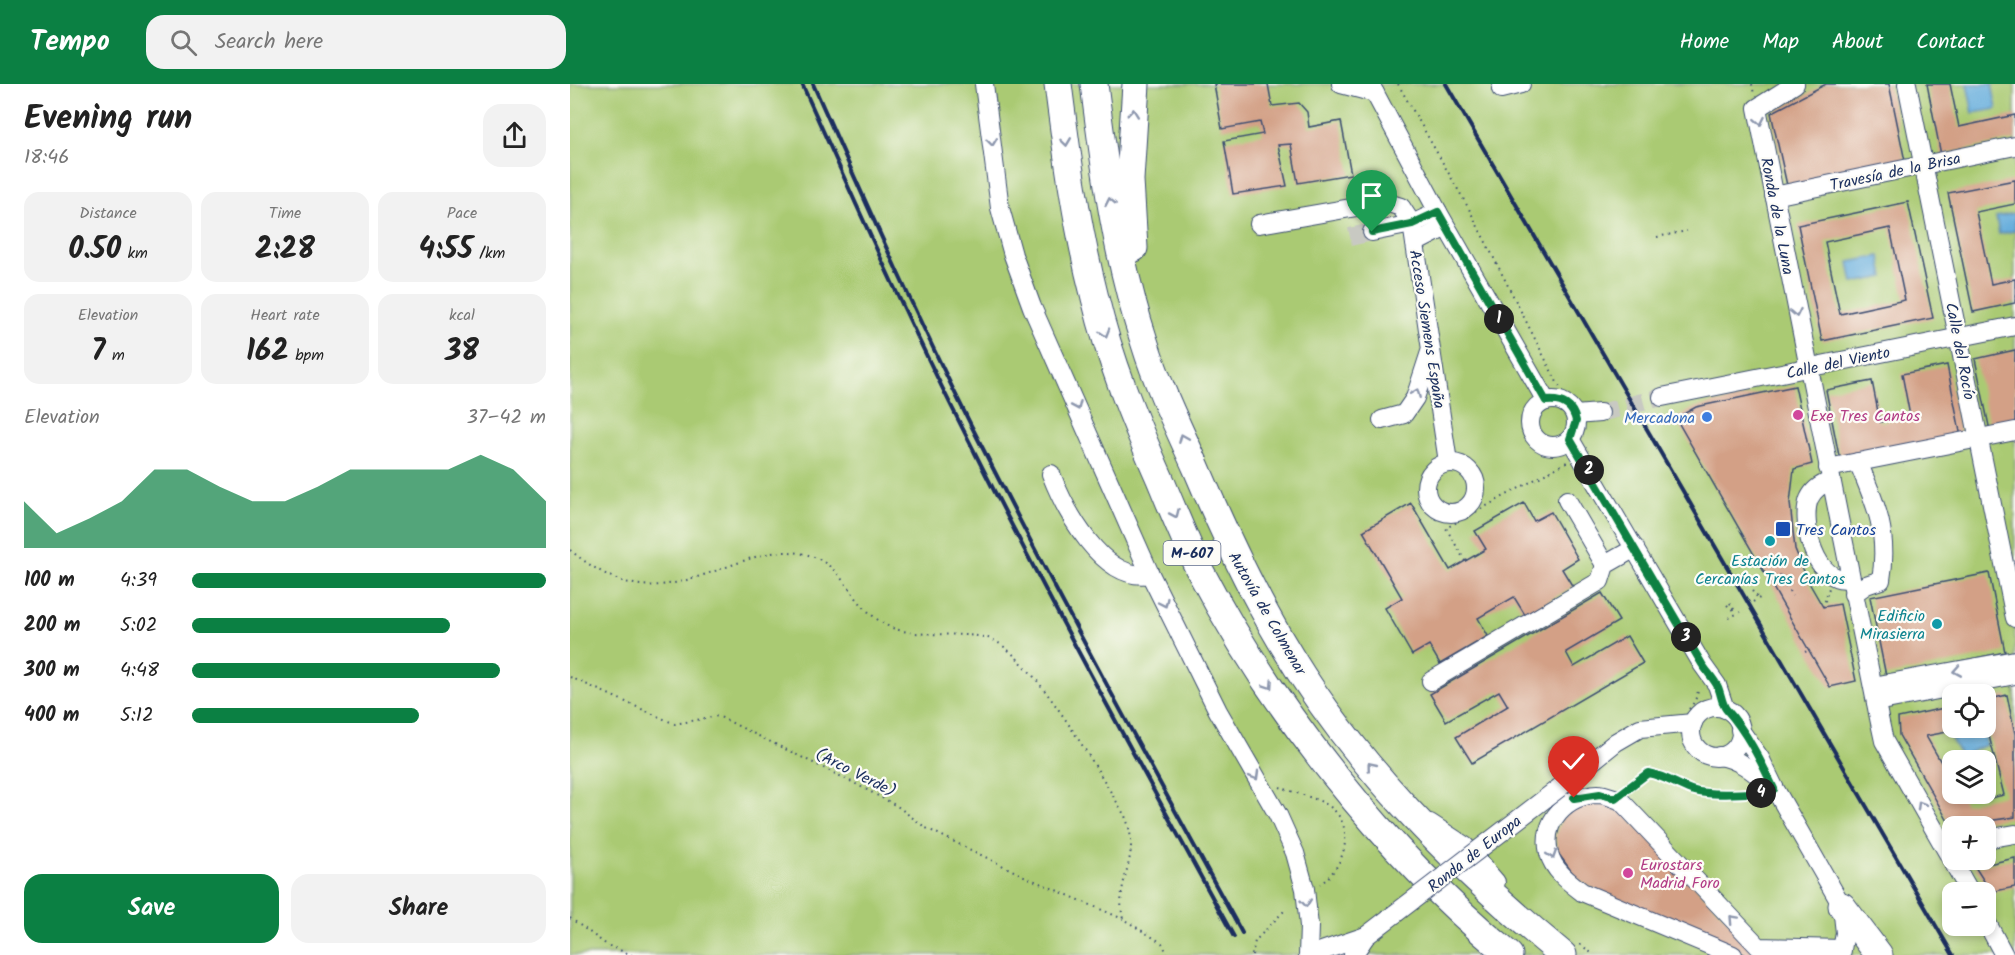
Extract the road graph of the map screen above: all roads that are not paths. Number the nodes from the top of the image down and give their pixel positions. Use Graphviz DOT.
graph roads {
  1 [pos="984,84"];
  2 [pos="1058,84"];
  3 [pos="1094,84"];
  4 [pos="1136,84"];
  5 [pos="1344,84"];
  6 [pos="1521,84"];
  7 [pos="1795,84"];
  8 [pos="1907,84"];
  9 [pos="1372,89"];
  10 [pos="1502,89"];
  11 [pos="2015,146"];
  12 [pos="1923,165"];
  13 [pos="1774,196"];
  14 [pos="1442,220"];
  15 [pos="1259,224"];
  16 [pos="1412,224"];
  17 [pos="1372,232"];
  18 [pos="1414,243"];
  19 [pos="2015,326"];
  20 [pos="1958,338"];
  21 [pos="1431,348"];
  22 [pos="1807,368"];
  23 [pos="1555,397"];
  24 [pos="1662,397"];
  25 [pos="1166,399"];
  26 [pos="1600,413"];
  27 [pos="1575,415"];
  28 [pos="1382,420"];
  29 [pos="2015,431"];
  30 [pos="1978,438"];
  31 [pos="1570,439"];
  32 [pos="1448,462"];
  33 [pos="1858,462"];
  34 [pos="1051,474"];
  35 [pos="1829,474"];
  36 [pos="1567,500"];
  37 [pos="1635,548"];
  38 [pos="2010,564"];
  39 [pos="1605,566"];
  40 [pos="1150,574"];
  41 [pos="1845,583"];
  42 [pos="2015,618"];
  43 [pos="2015,660"];
  44 [pos="1702,664"];
  45 [pos="2015,675"];
  46 [pos="1431,681"];
  47 [pos="1874,694"];
  48 [pos="1725,709"];
  49 [pos="1698,716"];
  50 [pos="1640,728"];
  51 [pos="1740,730"];
  52 [pos="1696,747"];
  53 [pos="1719,756"];
  54 [pos="1774,789"];
  55 [pos="1942,834"];
  56 [pos="2015,834"];
  57 [pos="1996,838"];
  58 [pos="1842,906"];
  59 [pos="1366,936"];
  60 [pos="1994,936"];
  61 [pos="1854,948"];
  62 [pos="1500,950"];
  63 [pos="1318,954"];
  64 [pos="1353,955"];
  65 [pos="1563,955"];
  66 [pos="1733,955"];
  67 [pos="1879,955"];
  68 [pos="2004,955"];
  1 -- 40 [label="street, one-way"];
  2 -- 62 [label="highway, Autovía de Colmenar / M-607, one-way"];
  25 -- 3 [label="highway, Autovía de Colmenar / M-607, one-way"];
  25 -- 4 [label="highway, one-way"];
  5 -- 9 [label="street"];
  6 -- 10 [label="street"];
  7 -- 13 [label="street, Ronda de la Luna, one-way"];
  8 -- 12 [label="street, Calle del Rocío"];
  9 -- 14 [label="street"];
  11 -- 12 [label="street, Travesía de la Brisa"];
  12 -- 13 [label="street, Travesía de la Brisa"];
  12 -- 20 [label="street, Calle del Rocío"];
  13 -- 22 [label="street, Ronda de la Luna, one-way"];
  14 -- 16 [label="street"];
  14 -- 18 [label="street"];
  14 -- 23 [label="street"];
  15 -- 16 [label="street"];
  16 -- 17 [label="street"];
  16 -- 18 [label="street, Acceso Siemens España"];
  18 -- 21 [label="street, Acceso Siemens España"];
  19 -- 20 [label="street, Calle del Viento"];
  20 -- 22 [label="street, Calle del Viento"];
  20 -- 30 [label="street, Calle del Rocío"];
  28 -- 21 [label="street, one-way"];
  21 -- 32 [label="street, Acceso Siemens España"];
  22 -- 24 [label="street, Calle del Viento"];
  22 -- 35 [label="street, Ronda de la Luna"];
  23 -- 27 [label="street"];
  23 -- 31 [label="street"];
  65 -- 25 [label="highway, Autovía de Colmenar / M-607, one-way"];
  26 -- 27 [label="street"];
  27 -- 31 [label="street"];
  29 -- 30 [label="street"];
  30 -- 33 [label="street"];
  30 -- 38 [label="street, Calle del Rocío"];
  31 -- 37 [label="street"];
  32 -- 32 [label="street"];
  33 -- 35 [label="street"];
  33 -- 41 [label="street"];
  34 -- 40 [label="street"];
  35 -- 41 [label="street, Ronda de la Luna"];
  35 -- 41 [label="street"];
  36 -- 39 [label="street"];
  37 -- 39 [label="street"];
  37 -- 44 [label="street"];
  38 -- 42 [label="street, Calle del Rocío"];
  39 -- 46 [label="street"];
  40 -- 63 [label="street, one-way"];
  41 -- 47 [label="street, Ronda de la Luna"];
  43 -- 47 [label="street, one-way"];
  44 -- 48 [label="street"];
  44 -- 49 [label="street"];
  45 -- 47 [label="street"];
  55 -- 47 [label="street, Ronda de la Luna, one-way"];
  48 -- 49 [label="street"];
  48 -- 51 [label="street"];
  49 -- 50 [label="street, Ronda de Europa"];
  49 -- 52 [label="street"];
  50 -- 52 [label="street"];
  50 -- 59 [label="street, Ronda de Europa, bridge"];
  51 -- 53 [label="street"];
  51 -- 54 [label="street"];
  52 -- 53 [label="street"];
  53 -- 54 [label="street"];
  54 -- 58 [label="street"];
  56 -- 57 [label="street"];
  58 -- 61 [label="highway"];
  59 -- 63 [label="street, Ronda de Europa"];
  59 -- 64 [label="street, Ronda de Europa"];
  60 -- 68 [label="street"];
  61 -- 66 [label="street, one-way"];
  61 -- 67 [label="highway"];
}
